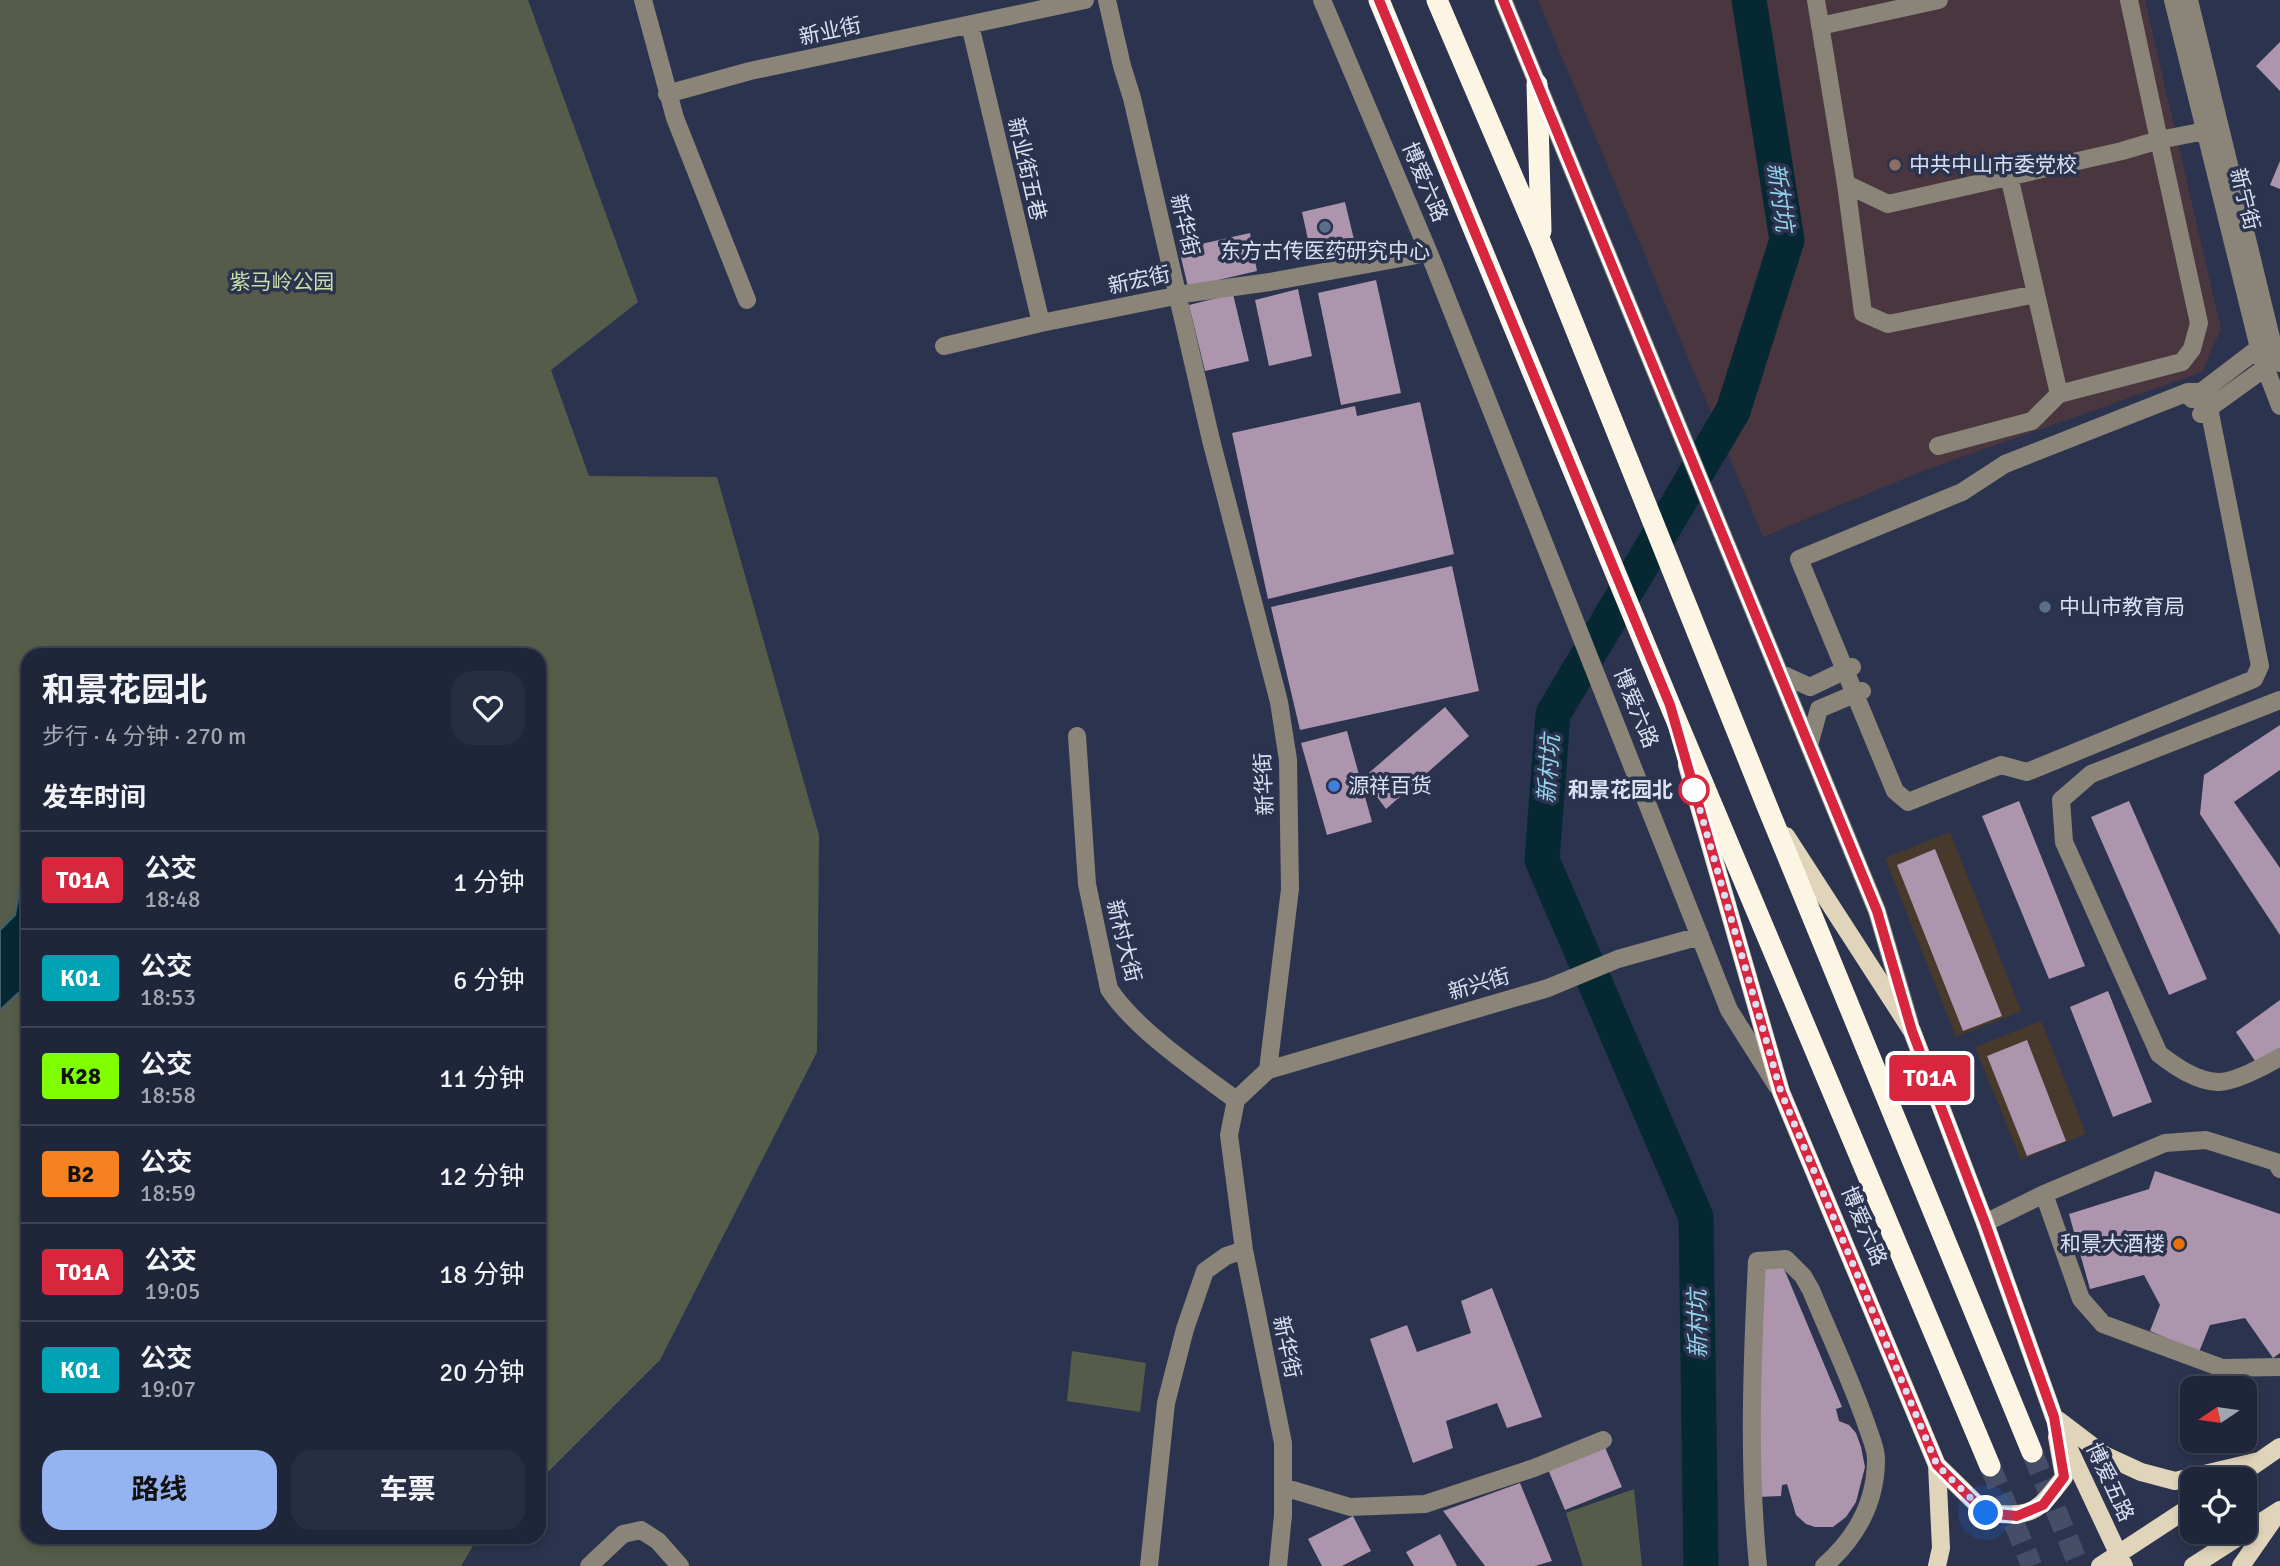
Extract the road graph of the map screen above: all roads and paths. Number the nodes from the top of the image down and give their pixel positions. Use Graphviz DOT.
graph roads {
  1 [pos="643,0"];
  2 [pos="1085,0"];
  3 [pos="1107,0"];
  4 [pos="1322,0"];
  5 [pos="1379,0"];
  6 [pos="1437,0"];
  7 [pos="1503,0"];
  8 [pos="1816,0"];
  9 [pos="1939,0"];
  10 [pos="2129,0"];
  11 [pos="2173,0"];
  12 [pos="2189,0"];
  13 [pos="970,25"];
  14 [pos="1820,26"];
  15 [pos="1537,84"];
  16 [pos="667,94"];
  17 [pos="2205,131"];
  18 [pos="2159,140"];
  19 [pos="2009,176"];
  20 [pos="1846,184"];
  21 [pos="1541,243"];
  22 [pos="1428,253"];
  23 [pos="2036,294"];
  24 [pos="1178,295"];
  25 [pos="747,300"];
  26 [pos="1041,323"];
  27 [pos="944,346"];
  28 [pos="2259,348"];
  29 [pos="2273,365"];
  30 [pos="2059,394"];
  31 [pos="2200,404"];
  32 [pos="2280,406"];
  33 [pos="1938,446"];
  34 [pos="1849,669"];
  35 [pos="1779,673"];
  36 [pos="1858,692"];
  37 [pos="2280,700"];
  38 [pos="1670,705"];
  39 [pos="1077,736"];
  40 [pos="1809,745"];
  41 [pos="1767,806"];
  42 [pos="1700,936"];
  43 [pos="1912,1031"];
  44 [pos="2280,1057"];
  45 [pos="1268,1070"];
  46 [pos="1781,1092"];
  47 [pos="1236,1100"];
  48 [pos="2280,1169"];
  49 [pos="2044,1194"];
  50 [pos="1985,1223"];
  51 [pos="1244,1250"];
  52 [pos="2280,1367"];
  53 [pos="2054,1417"];
  54 [pos="1603,1440"];
  55 [pos="2280,1447"];
  56 [pos="2032,1452"];
  57 [pos="2259,1461"];
  58 [pos="1937,1465"];
  59 [pos="1990,1466"];
  60 [pos="2250,1467"];
  61 [pos="1283,1487"];
  62 [pos="2279,1511"];
  63 [pos="2180,1515"];
  64 [pos="2122,1561"];
  65 [pos="589,1566"];
  66 [pos="680,1566"];
  67 [pos="1149,1566"];
  68 [pos="1278,1566"];
  69 [pos="1758,1566"];
  70 [pos="1825,1566"];
  71 [pos="1937,1566"];
  72 [pos="2100,1566"];
  73 [pos="2193,1566"];
  74 [pos="2241,1566"];
  1 -- 16 [label="street"];
  2 -- 13 [label="street, 新业街"];
  3 -- 24 [label="street, 新华街"];
  4 -- 22 [label="street, 博爱六路"];
  5 -- 38 [label="highway, 博爱六路"];
  6 -- 21 [label="highway"];
  7 -- 15 [label="street"];
  8 -- 14 [label="street"];
  9 -- 14 [label="street"];
  10 -- 18 [label="street"];
  11 -- 17 [label="street, 新宁街"];
  12 -- 29 [label="street"];
  13 -- 16 [label="street, 新业街"];
  13 -- 26 [label="street, 新业街五巷"];
  14 -- 20 [label="street"];
  15 -- 21 [label="highway"];
  15 -- 35 [label="street"];
  16 -- 25 [label="street"];
  17 -- 18 [label="street"];
  17 -- 28 [label="street, 新宁街"];
  18 -- 19 [label="street"];
  18 -- 30 [label="street"];
  19 -- 20 [label="street"];
  19 -- 23 [label="street"];
  20 -- 23 [label="street"];
  21 -- 41 [label="highway"];
  22 -- 24 [label="street, 新宏街"];
  22 -- 42 [label="street, 博爱六路"];
  23 -- 30 [label="street"];
  24 -- 26 [label="street, 新宏街"];
  24 -- 45 [label="street, 新华街"];
  26 -- 27 [label="street, 新宏街"];
  28 -- 29 [label="street, 新宁街"];
  28 -- 31 [label="street"];
  29 -- 31 [label="street"];
  29 -- 32 [label="street, 新宁街"];
  30 -- 33 [label="street"];
  31 -- 34 [label="street"];
  31 -- 36 [label="street"];
  34 -- 35 [label="street"];
  34 -- 36 [label="street"];
  35 -- 40 [label="street"];
  36 -- 40 [label="street"];
  37 -- 44 [label="street"];
  38 -- 46 [label="main road"];
  38 -- 59 [label="highway, 博爱六路"];
  39 -- 47 [label="street, 新村大街"];
  40 -- 43 [label="street"];
  41 -- 43 [label="main road"];
  41 -- 56 [label="highway"];
  42 -- 45 [label="street, 新兴街"];
  42 -- 46 [label="street, 博爱六路"];
  43 -- 50 [label="main road"];
  45 -- 47 [label="street"];
  46 -- 58 [label="main road, 博爱六路"];
  47 -- 51 [label="street, 新华街"];
  48 -- 49 [label="street"];
  49 -- 50 [label="street"];
  49 -- 52 [label="street"];
  50 -- 53 [label="main road"];
  51 -- 61 [label="street, 新华街"];
  51 -- 67 [label="street"];
  53 -- 57 [label="main road"];
  53 -- 58 [label="main road"];
  53 -- 64 [label="main road, 博爱五路"];
  54 -- 61 [label="street"];
  55 -- 57 [label="main road"];
  57 -- 60 [label="main road"];
  58 -- 71 [label="main road"];
  61 -- 68 [label="street, 新华街"];
  62 -- 73 [label="main road"];
  62 -- 74 [label="main road"];
  63 -- 64 [label="main road"];
  64 -- 72 [label="main road"];
  65 -- 66 [label="street"];
  69 -- 70 [label="street"];
}
